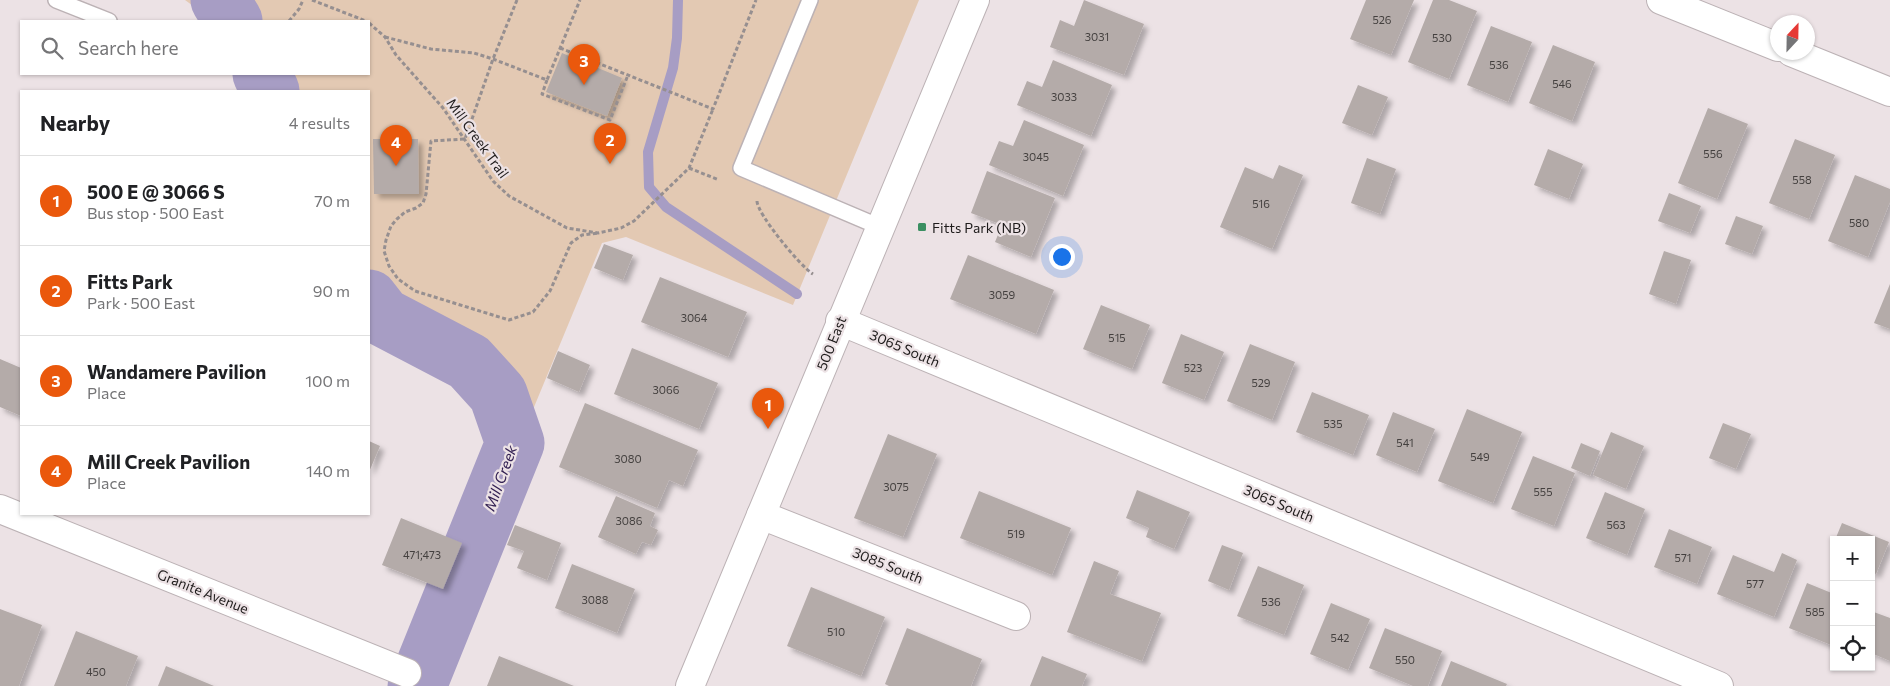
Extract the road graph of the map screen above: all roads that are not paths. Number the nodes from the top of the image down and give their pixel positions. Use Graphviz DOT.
graph roads {
  1 [pos="56,0"];
  2 [pos="810,0"];
  3 [pos="975,0"];
  4 [pos="1661,0"];
  5 [pos="107,20"];
  6 [pos="1770,44"];
  7 [pos="1811,60"];
  8 [pos="1890,92"];
  9 [pos="880,227"];
  10 [pos="840,321"];
  11 [pos="0,509"];
  12 [pos="761,515"];
  13 [pos="1016,616"];
  14 [pos="406,673"];
  15 [pos="690,686"];
  16 [pos="1718,686"];
  1 -- 5 [label="lane"];
  2 -- 9 [label="lane"];
  3 -- 9 [label="street, 500 East"];
  4 -- 6 [label="street"];
  7 -- 8 [label="street"];
  9 -- 10 [label="street, 500 East"];
  10 -- 12 [label="street, 500 East"];
  10 -- 16 [label="street, 3065 South"];
  11 -- 14 [label="street, Granite Avenue"];
  12 -- 13 [label="street, 3085 South"];
  12 -- 15 [label="street, 500 East"];
}
